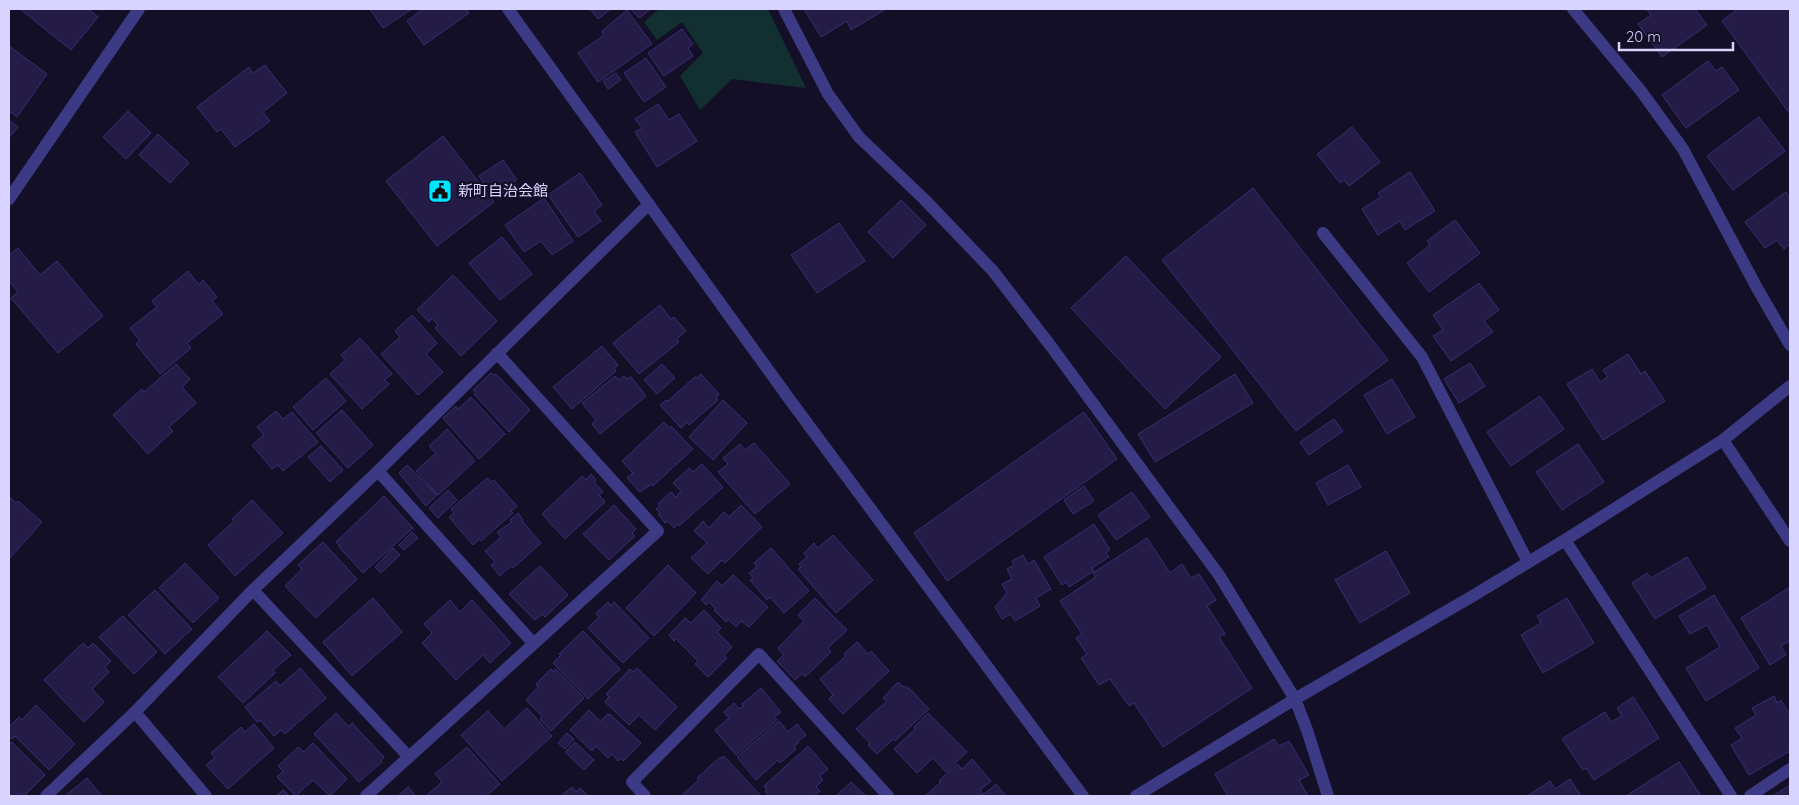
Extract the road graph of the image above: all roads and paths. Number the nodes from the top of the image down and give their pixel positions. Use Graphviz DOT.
graph roads {
  1 [pos="139,9"];
  2 [pos="508,9"];
  3 [pos="784,9"];
  4 [pos="1573,9"];
  5 [pos="9,199"];
  6 [pos="649,204"];
  7 [pos="1323,233"];
  8 [pos="1790,345"];
  9 [pos="497,353"];
  10 [pos="1790,386"];
  11 [pos="1723,440"];
  12 [pos="378,471"];
  13 [pos="1565,540"];
  14 [pos="1790,541"];
  15 [pos="1528,562"];
  16 [pos="253,590"];
  17 [pos="533,643"];
  18 [pos="1294,700"];
  19 [pos="135,712"];
  20 [pos="409,757"];
  21 [pos="1790,769"];
  22 [pos="46,796"];
  23 [pos="206,796"];
  24 [pos="366,796"];
  25 [pos="645,796"];
  26 [pos="888,796"];
  27 [pos="1083,796"];
  28 [pos="1136,796"];
  29 [pos="1328,796"];
  30 [pos="1731,796"];
  31 [pos="1750,796"];
  1 -- 5 [label="street"];
  2 -- 6 [label="street"];
  3 -- 18 [label="street"];
  4 -- 8 [label="street"];
  6 -- 9 [label="street"];
  6 -- 27 [label="street"];
  7 -- 15 [label="street"];
  9 -- 12 [label="street"];
  9 -- 17 [label="street"];
  10 -- 11 [label="street"];
  11 -- 13 [label="street"];
  11 -- 14 [label="street"];
  12 -- 16 [label="street"];
  12 -- 17 [label="street"];
  13 -- 15 [label="street"];
  13 -- 30 [label="street"];
  15 -- 18 [label="street"];
  16 -- 19 [label="street"];
  16 -- 20 [label="street"];
  17 -- 20 [label="street"];
  18 -- 28 [label="street"];
  18 -- 29 [label="street"];
  19 -- 22 [label="street"];
  19 -- 23 [label="street"];
  20 -- 24 [label="street"];
  21 -- 31 [label="street"];
  25 -- 26 [label="street"];
}
